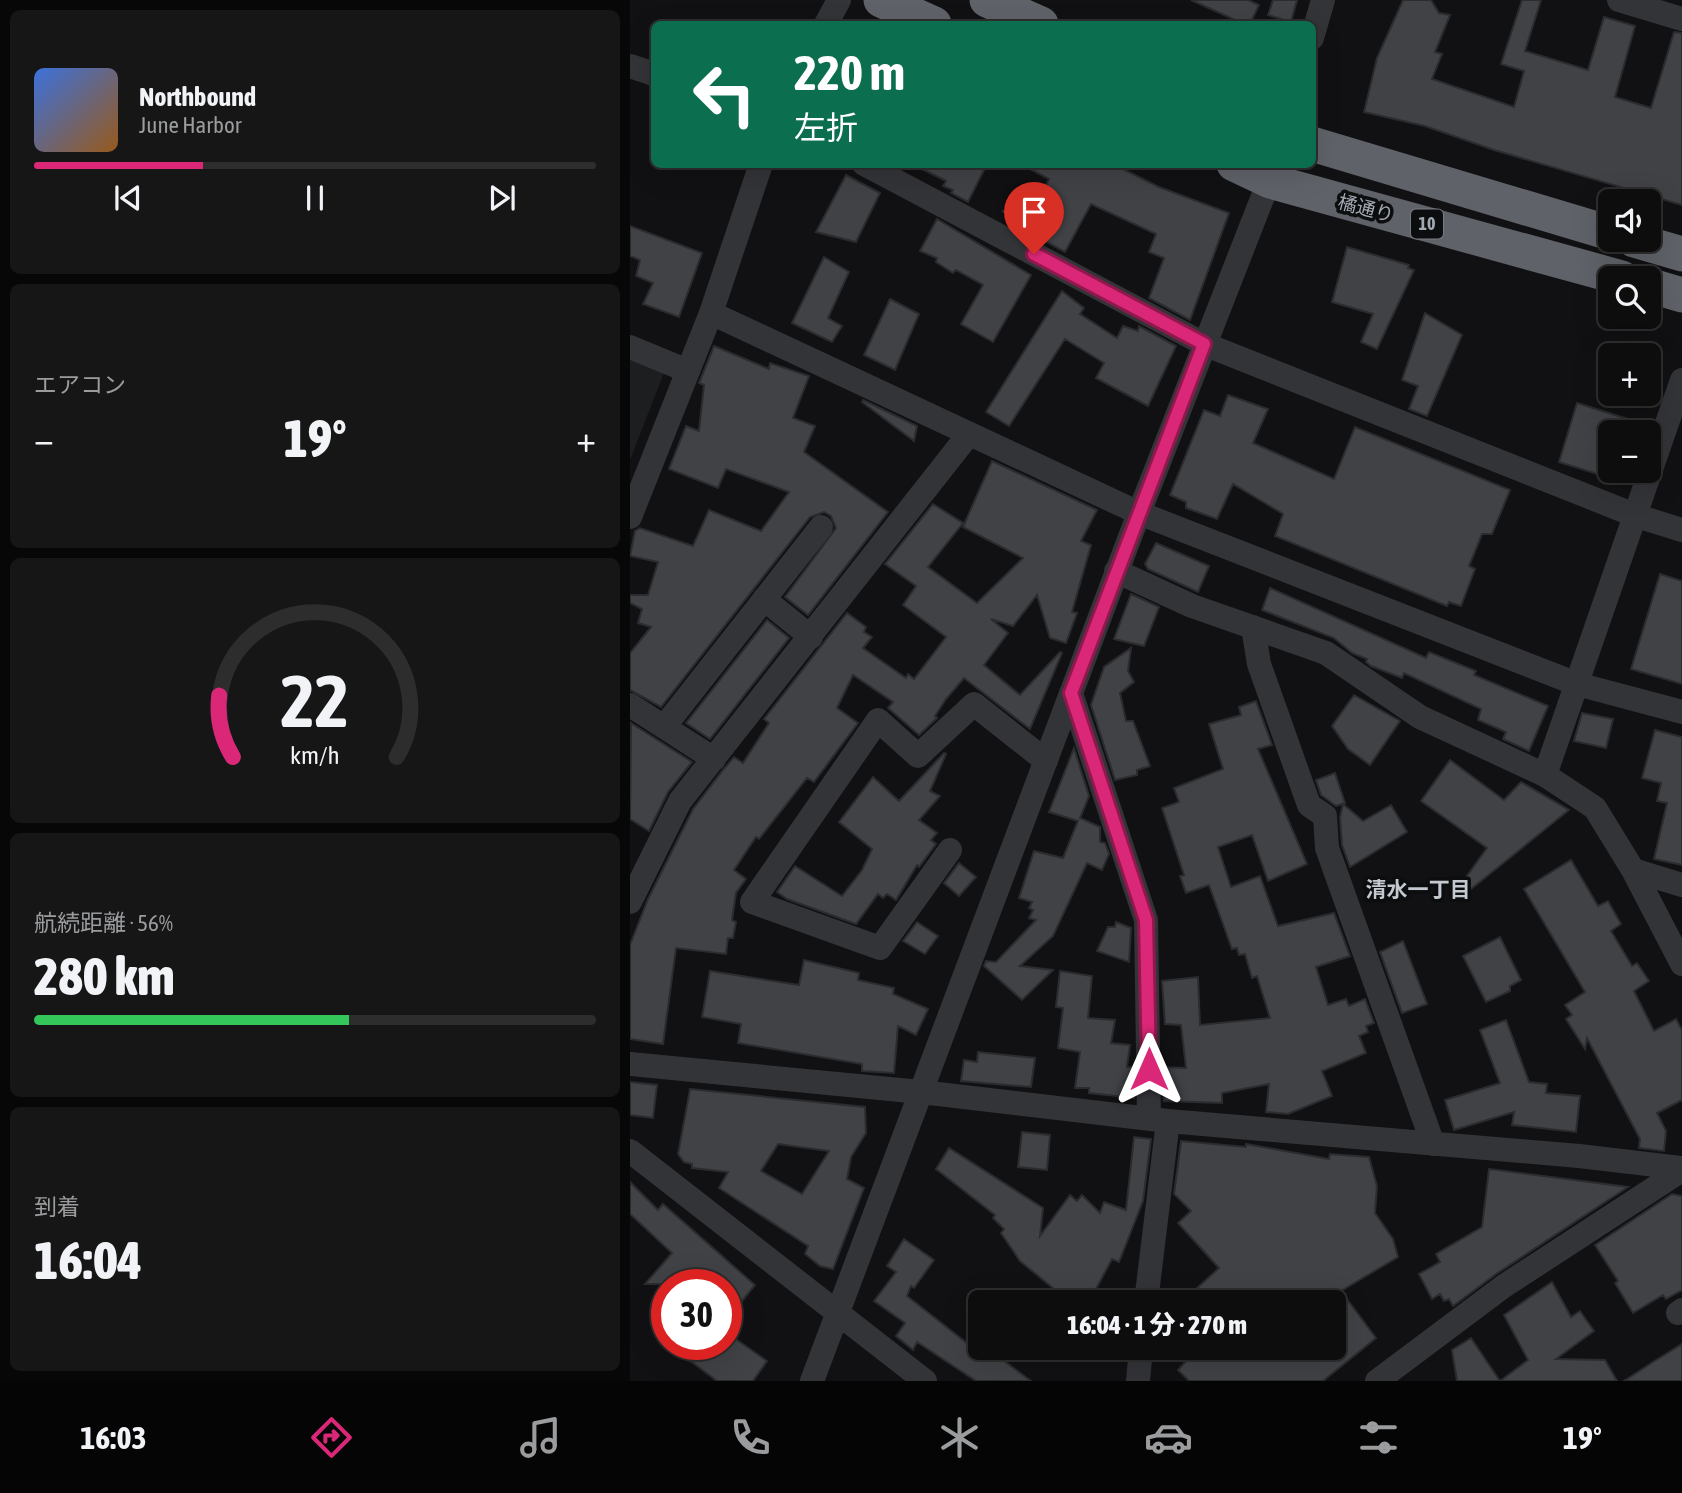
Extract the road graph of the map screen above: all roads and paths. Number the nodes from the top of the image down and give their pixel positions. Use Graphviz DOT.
graph roads {
  1 [pos="839,0"];
  2 [pos="881,0"];
  3 [pos="987,0"];
  4 [pos="1323,0"];
  5 [pos="1619,0"];
  6 [pos="1682,19"];
  7 [pos="828,21"];
  8 [pos="927,21"];
  9 [pos="1034,21"];
  10 [pos="1316,24"];
  11 [pos="630,65"];
  12 [pos="651,73"];
  13 [pos="1316,145"];
  14 [pos="760,168"];
  15 [pos="872,168"];
  16 [pos="1251,168"];
  17 [pos="1273,173"];
  18 [pos="1598,229"];
  19 [pos="1661,248"];
  20 [pos="1682,254"];
  21 [pos="1598,271"];
  22 [pos="1661,289"];
  23 [pos="1682,295"];
  24 [pos="711,313"];
  25 [pos="1204,344"];
  26 [pos="630,347"];
  27 [pos="688,370"];
  28 [pos="1682,380"];
  29 [pos="969,434"];
  30 [pos="1139,513"];
  31 [pos="1637,516"];
  32 [pos="630,517"];
  33 [pos="821,527"];
  34 [pos="1682,530"];
  35 [pos="1116,571"];
  36 [pos="764,599"];
  37 [pos="1253,627"];
  38 [pos="811,636"];
  39 [pos="1577,684"];
  40 [pos="1071,693"];
  41 [pos="630,705"];
  42 [pos="1682,712"];
  43 [pos="664,727"];
  44 [pos="714,759"];
  45 [pos="1046,761"];
  46 [pos="1545,775"];
  47 [pos="950,850"];
  48 [pos="1633,870"];
  49 [pos="1682,885"];
  50 [pos="630,902"];
  51 [pos="1682,964"];
  52 [pos="630,1064"];
  53 [pos="921,1092"];
  54 [pos="1158,1120"];
  55 [pos="1433,1144"];
  56 [pos="630,1151"];
  57 [pos="1682,1169"];
  58 [pos="1147,1290"];
  59 [pos="838,1315"];
  60 [pos="1140,1360"];
  61 [pos="812,1381"];
  62 [pos="925,1381"];
  63 [pos="1138,1381"];
  64 [pos="1377,1381"];
  1 -- 7 [label="street"];
  2 -- 8 [label="highway"];
  3 -- 9 [label="highway"];
  4 -- 10 [label="street"];
  5 -- 6 [label="street"];
  11 -- 12 [label="street"];
  13 -- 18 [label="highway, 10"];
  14 -- 24 [label="street"];
  15 -- 25 [label="street"];
  16 -- 17 [label="highway, 橘通り / 10"];
  17 -- 21 [label="highway, 橘通り / 10"];
  17 -- 25 [label="street"];
  19 -- 20 [label="highway"];
  22 -- 23 [label="highway"];
  24 -- 27 [label="street"];
  24 -- 29 [label="street"];
  25 -- 30 [label="street"];
  25 -- 31 [label="street"];
  26 -- 27 [label="street"];
  27 -- 32 [label="street"];
  28 -- 31 [label="street"];
  29 -- 30 [label="street"];
  29 -- 38 [label="street"];
  30 -- 35 [label="street"];
  30 -- 39 [label="street"];
  31 -- 34 [label="street"];
  31 -- 39 [label="street"];
  33 -- 36 [label="street"];
  35 -- 37 [label="street"];
  35 -- 40 [label="street"];
  36 -- 38 [label="street"];
  36 -- 43 [label="street"];
  37 -- 46 [label="street"];
  37 -- 55 [label="street"];
  38 -- 44 [label="street"];
  39 -- 42 [label="street"];
  39 -- 46 [label="street"];
  40 -- 45 [label="street"];
  40 -- 54 [label="street"];
  41 -- 43 [label="street"];
  43 -- 44 [label="street"];
  44 -- 50 [label="street"];
  45 -- 47 [label="street"];
  45 -- 53 [label="street"];
  46 -- 48 [label="street"];
  48 -- 49 [label="street"];
  48 -- 51 [label="street"];
  52 -- 53 [label="street"];
  53 -- 54 [label="street"];
  53 -- 59 [label="street"];
  54 -- 55 [label="street"];
  54 -- 58 [label="street"];
  55 -- 57 [label="street"];
  56 -- 59 [label="street"];
  57 -- 64 [label="street"];
  59 -- 61 [label="street"];
  59 -- 62 [label="street"];
  60 -- 63 [label="street"];
}
